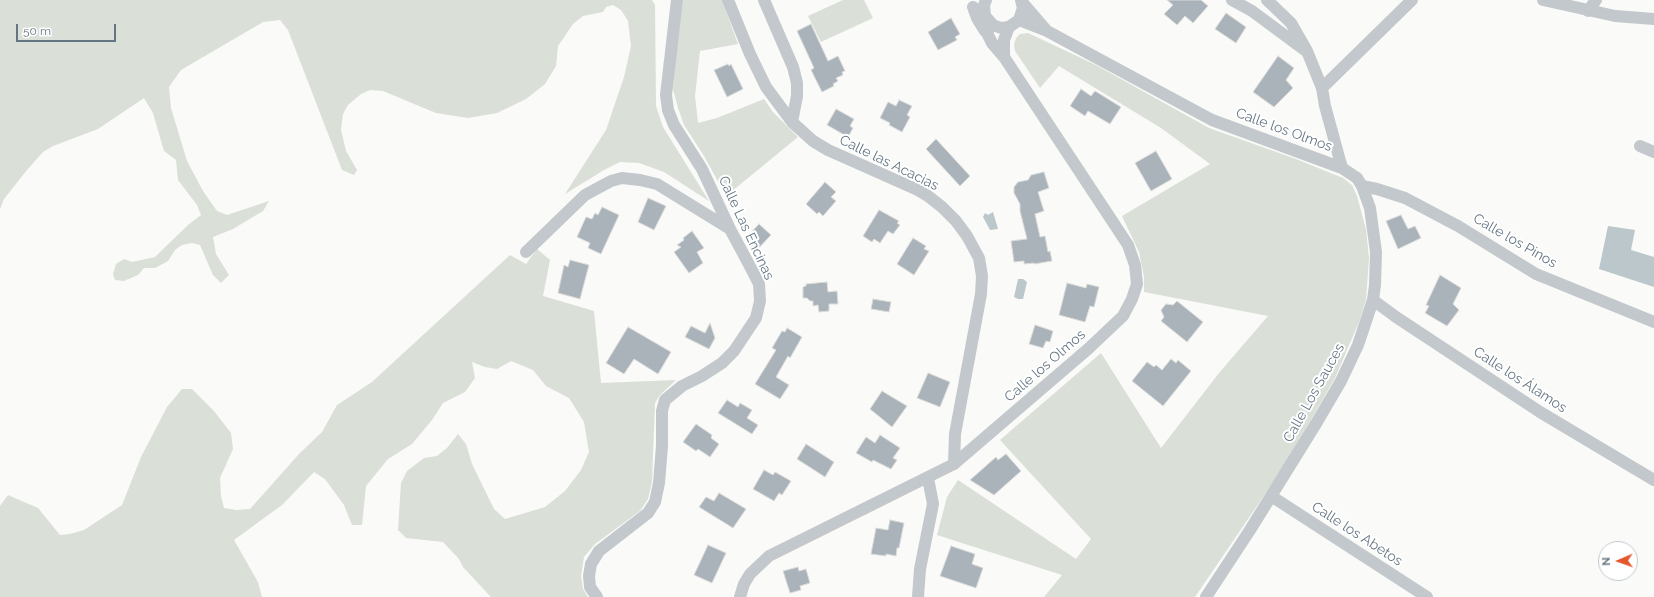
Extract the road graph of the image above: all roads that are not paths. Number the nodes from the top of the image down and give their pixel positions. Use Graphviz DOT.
graph roads {
  1 [pos="677,0"];
  2 [pos="728,0"];
  3 [pos="764,0"];
  4 [pos="1232,0"];
  5 [pos="1267,0"];
  6 [pos="1412,0"];
  7 [pos="1543,0"];
  8 [pos="1596,0"];
  9 [pos="1022,1"];
  10 [pos="980,8"];
  11 [pos="1588,11"];
  12 [pos="1654,19"];
  13 [pos="1019,20"];
  14 [pos="1009,27"];
  15 [pos="1047,31"];
  16 [pos="988,36"];
  17 [pos="1307,51"];
  18 [pos="1004,57"];
  19 [pos="1322,88"];
  20 [pos="792,122"];
  21 [pos="1640,146"];
  22 [pos="1654,152"];
  23 [pos="1342,168"];
  24 [pos="1362,186"];
  25 [pos="730,229"];
  26 [pos="526,252"];
  27 [pos="1373,300"];
  28 [pos="1654,322"];
  29 [pos="954,464"];
  30 [pos="928,478"];
  31 [pos="1654,480"];
  32 [pos="1271,496"];
  33 [pos="597,597"];
  34 [pos="740,597"];
  35 [pos="918,597"];
  36 [pos="1206,597"];
  37 [pos="1427,597"];
  1 -- 25 [label="street, Calle Las Encinas"];
  2 -- 20 [label="street, Calle las Acacias"];
  3 -- 20 [label="street"];
  4 -- 17 [label="street"];
  5 -- 17 [label="street"];
  6 -- 19 [label="street"];
  7 -- 11 [label="street"];
  8 -- 11 [label="street"];
  9 -- 13 [label="street"];
  9 -- 15 [label="street, Calle los Olmos"];
  10 -- 14 [label="street"];
  10 -- 16 [label="street"];
  10 -- 16 [label="street, Calle los Olmos"];
  11 -- 12 [label="street"];
  13 -- 14 [label="street"];
  13 -- 15 [label="street, Calle los Olmos"];
  14 -- 18 [label="street"];
  15 -- 23 [label="street, Calle los Olmos"];
  16 -- 18 [label="street, Calle los Olmos"];
  17 -- 19 [label="street"];
  18 -- 29 [label="street, Calle los Olmos"];
  19 -- 23 [label="street"];
  20 -- 29 [label="street, Calle las Acacias"];
  21 -- 22 [label="street"];
  23 -- 24 [label="street, Calle Los Sauces"];
  24 -- 27 [label="street, Calle Los Sauces"];
  24 -- 28 [label="street, Calle los Pinos"];
  25 -- 26 [label="street"];
  25 -- 33 [label="street, Calle Las Encinas"];
  27 -- 31 [label="street, Calle los Álamos"];
  27 -- 32 [label="street, Calle Los Sauces"];
  29 -- 30 [label="street, Calle los Olmos"];
  30 -- 34 [label="street, Calle los Olmos"];
  30 -- 35 [label="street"];
  32 -- 36 [label="street, Calle Los Sauces"];
  32 -- 37 [label="street, Calle los Abetos"];
}
